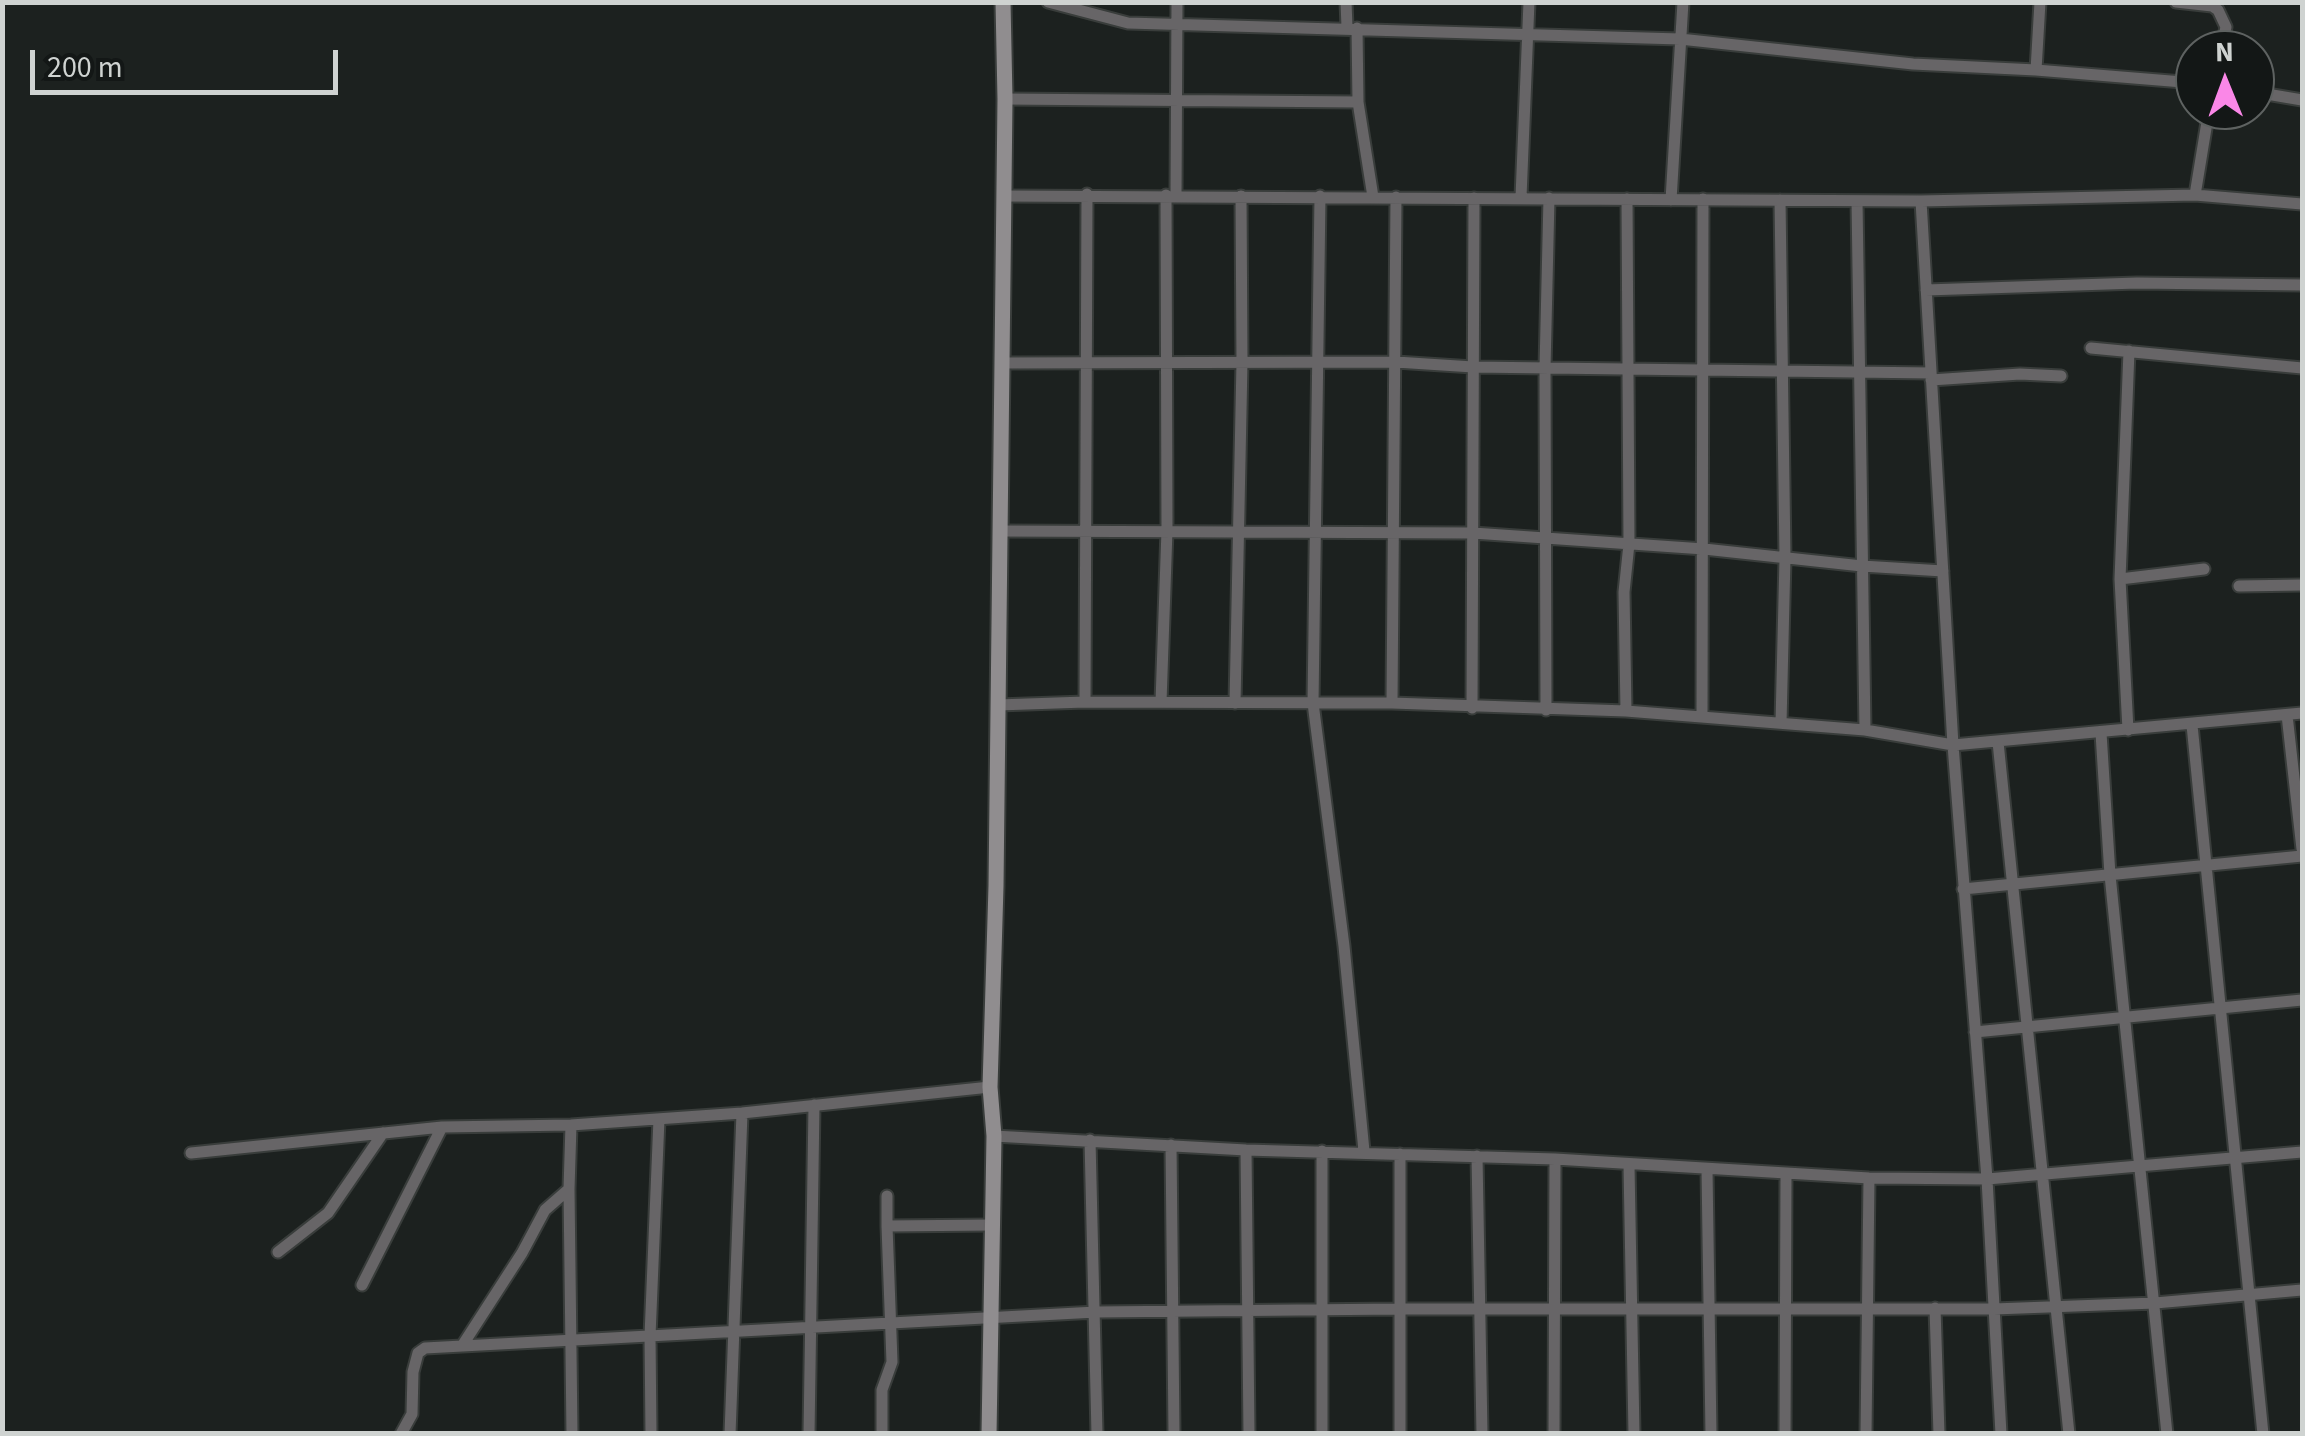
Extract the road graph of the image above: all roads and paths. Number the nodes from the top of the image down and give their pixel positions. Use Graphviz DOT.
graph roads {
  1 [pos="1003,2"];
  2 [pos="1048,2"];
  3 [pos="1178,2"];
  4 [pos="1346,2"];
  5 [pos="1529,2"];
  6 [pos="1684,2"];
  7 [pos="2040,2"];
  8 [pos="2176,2"];
  9 [pos="1178,22"];
  10 [pos="1352,27"];
  11 [pos="2225,30"];
  12 [pos="1527,36"];
  13 [pos="1680,39"];
  14 [pos="2036,70"];
  15 [pos="2175,81"];
  16 [pos="2275,95"];
  17 [pos="1005,100"];
  18 [pos="2302,100"];
  19 [pos="1177,101"];
  20 [pos="1358,102"];
  21 [pos="2206,130"];
  22 [pos="1088,194"];
  23 [pos="2195,194"];
  24 [pos="1171,195"];
  25 [pos="1003,196"];
  26 [pos="1241,196"];
  27 [pos="1320,196"];
  28 [pos="1373,196"];
  29 [pos="1396,197"];
  30 [pos="1521,197"];
  31 [pos="1474,198"];
  32 [pos="1550,198"];
  33 [pos="1626,199"];
  34 [pos="1671,200"];
  35 [pos="1703,200"];
  36 [pos="1780,200"];
  37 [pos="1857,201"];
  38 [pos="1921,201"];
  39 [pos="2302,204"];
  40 [pos="2302,285"];
  41 [pos="1926,290"];
  42 [pos="2091,348"];
  43 [pos="2129,351"];
  44 [pos="1087,360"];
  45 [pos="1166,362"];
  46 [pos="1242,362"];
  47 [pos="1396,362"];
  48 [pos="1001,363"];
  49 [pos="1316,363"];
  50 [pos="1473,367"];
  51 [pos="1545,368"];
  52 [pos="2302,368"];
  53 [pos="1628,369"];
  54 [pos="1702,370"];
  55 [pos="1780,371"];
  56 [pos="1858,372"];
  57 [pos="2062,376"];
  58 [pos="1931,377"];
  59 [pos="1085,529"];
  60 [pos="1167,530"];
  61 [pos="999,531"];
  62 [pos="1239,531"];
  63 [pos="1316,532"];
  64 [pos="1392,532"];
  65 [pos="1473,534"];
  66 [pos="1546,538"];
  67 [pos="1629,544"];
  68 [pos="1704,549"];
  69 [pos="1785,558"];
  70 [pos="1862,566"];
  71 [pos="2204,568"];
  72 [pos="1943,571"];
  73 [pos="2120,578"];
  74 [pos="2302,585"];
  75 [pos="2239,586"];
  76 [pos="1085,702"];
  77 [pos="1161,702"];
  78 [pos="1236,703"];
  79 [pos="1313,703"];
  80 [pos="1392,703"];
  81 [pos="998,704"];
  82 [pos="1472,708"];
  83 [pos="1546,710"];
  84 [pos="1626,711"];
  85 [pos="2302,713"];
  86 [pos="2286,715"];
  87 [pos="1702,716"];
  88 [pos="1781,723"];
  89 [pos="2192,725"];
  90 [pos="1865,730"];
  91 [pos="2128,730"];
  92 [pos="2100,732"];
  93 [pos="1998,742"];
  94 [pos="1953,745"];
  95 [pos="2302,853"];
  96 [pos="2205,866"];
  97 [pos="2110,875"];
  98 [pos="2011,883"];
  99 [pos="1963,889"];
  100 [pos="2302,1000"];
  101 [pos="2222,1009"];
  102 [pos="2126,1019"];
  103 [pos="2026,1026"];
  104 [pos="1976,1032"];
  105 [pos="990,1087"];
  106 [pos="814,1105"];
  107 [pos="742,1113"];
  108 [pos="659,1119"];
  109 [pos="572,1125"];
  110 [pos="442,1127"];
  111 [pos="383,1132"];
  112 [pos="994,1136"];
  113 [pos="1090,1140"];
  114 [pos="1171,1145"];
  115 [pos="1246,1150"];
  116 [pos="1322,1151"];
  117 [pos="1364,1151"];
  118 [pos="2302,1152"];
  119 [pos="191,1154"];
  120 [pos="1400,1154"];
  121 [pos="1477,1156"];
  122 [pos="1555,1159"];
  123 [pos="2238,1159"];
  124 [pos="1629,1166"];
  125 [pos="2142,1168"];
  126 [pos="1707,1170"];
  127 [pos="1786,1174"];
  128 [pos="2042,1176"];
  129 [pos="1869,1178"];
  130 [pos="1987,1179"];
  131 [pos="569,1189"];
  132 [pos="887,1196"];
  133 [pos="887,1226"];
  134 [pos="994,1226"];
  135 [pos="278,1252"];
  136 [pos="362,1285"];
  137 [pos="2302,1290"];
  138 [pos="2250,1295"];
  139 [pos="2155,1303"];
  140 [pos="2056,1306"];
  141 [pos="1399,1308"];
  142 [pos="1708,1308"];
  143 [pos="1783,1308"];
  144 [pos="1866,1308"];
  145 [pos="1935,1308"];
  146 [pos="1482,1309"];
  147 [pos="1555,1309"];
  148 [pos="1633,1309"];
  149 [pos="1323,1310"];
  150 [pos="1994,1310"];
  151 [pos="1248,1311"];
  152 [pos="1096,1312"];
  153 [pos="1174,1312"];
  154 [pos="992,1317"];
  155 [pos="890,1322"];
  156 [pos="809,1328"];
  157 [pos="732,1330"];
  158 [pos="650,1336"];
  159 [pos="569,1340"];
  160 [pos="462,1346"];
  161 [pos="401,1434"];
  162 [pos="572,1434"];
  163 [pos="651,1434"];
  164 [pos="730,1434"];
  165 [pos="808,1434"];
  166 [pos="882,1434"];
  167 [pos="989,1434"];
  168 [pos="1096,1434"];
  169 [pos="1174,1434"];
  170 [pos="1249,1434"];
  171 [pos="1322,1434"];
  172 [pos="1400,1434"];
  173 [pos="1482,1434"];
  174 [pos="1554,1434"];
  175 [pos="1634,1434"];
  176 [pos="1712,1434"];
  177 [pos="1785,1434"];
  178 [pos="1866,1434"];
  179 [pos="1938,1434"];
  180 [pos="2001,1434"];
  181 [pos="2069,1434"];
  182 [pos="2167,1434"];
  183 [pos="2263,1434"];
  1 -- 17 [label="street"];
  2 -- 9 [label="street"];
  3 -- 9 [label="street"];
  4 -- 10 [label="street"];
  5 -- 12 [label="street"];
  6 -- 13 [label="street"];
  7 -- 14 [label="street"];
  8 -- 11 [label="street"];
  9 -- 10 [label="street"];
  9 -- 19 [label="street"];
  10 -- 12 [label="street"];
  10 -- 20 [label="street"];
  12 -- 13 [label="street"];
  12 -- 30 [label="street"];
  13 -- 14 [label="street"];
  13 -- 34 [label="street"];
  14 -- 15 [label="street"];
  16 -- 18 [label="street"];
  17 -- 19 [label="street"];
  17 -- 25 [label="street"];
  19 -- 20 [label="street"];
  19 -- 24 [label="street"];
  20 -- 28 [label="street"];
  21 -- 23 [label="street"];
  22 -- 24 [label="street"];
  22 -- 25 [label="street"];
  22 -- 44 [label="street"];
  23 -- 38 [label="street"];
  23 -- 39 [label="street"];
  24 -- 26 [label="street"];
  24 -- 45 [label="street"];
  25 -- 48 [label="street"];
  26 -- 27 [label="street"];
  26 -- 46 [label="street"];
  27 -- 28 [label="street"];
  27 -- 49 [label="street"];
  28 -- 29 [label="street"];
  29 -- 31 [label="street"];
  29 -- 47 [label="street"];
  30 -- 31 [label="street"];
  30 -- 32 [label="street"];
  31 -- 50 [label="street"];
  32 -- 33 [label="street"];
  32 -- 51 [label="street"];
  33 -- 34 [label="street"];
  33 -- 53 [label="street"];
  34 -- 35 [label="street"];
  35 -- 36 [label="street"];
  35 -- 54 [label="street"];
  36 -- 37 [label="street"];
  36 -- 55 [label="street"];
  37 -- 38 [label="street"];
  37 -- 56 [label="street"];
  38 -- 41 [label="street"];
  40 -- 41 [label="street"];
  41 -- 58 [label="street"];
  42 -- 43 [label="street"];
  43 -- 52 [label="street"];
  43 -- 73 [label="street"];
  44 -- 45 [label="street"];
  44 -- 48 [label="street"];
  44 -- 59 [label="street"];
  45 -- 46 [label="street"];
  45 -- 60 [label="street"];
  46 -- 49 [label="street"];
  46 -- 62 [label="street"];
  47 -- 49 [label="street"];
  47 -- 50 [label="street"];
  47 -- 64 [label="street"];
  48 -- 61 [label="street"];
  49 -- 63 [label="street"];
  50 -- 51 [label="street"];
  50 -- 65 [label="street"];
  51 -- 53 [label="street"];
  51 -- 66 [label="street"];
  53 -- 54 [label="street"];
  53 -- 67 [label="street"];
  54 -- 55 [label="street"];
  54 -- 68 [label="street"];
  55 -- 56 [label="street"];
  55 -- 69 [label="street"];
  56 -- 58 [label="street"];
  56 -- 70 [label="street"];
  57 -- 58 [label="street"];
  58 -- 72 [label="street"];
  59 -- 60 [label="street"];
  59 -- 61 [label="street"];
  59 -- 76 [label="street"];
  60 -- 62 [label="street"];
  60 -- 77 [label="street"];
  61 -- 81 [label="street"];
  62 -- 63 [label="street"];
  62 -- 78 [label="street"];
  63 -- 64 [label="street"];
  63 -- 79 [label="street"];
  64 -- 65 [label="street"];
  64 -- 80 [label="street"];
  65 -- 66 [label="street"];
  65 -- 82 [label="street"];
  66 -- 67 [label="street"];
  66 -- 83 [label="street"];
  67 -- 68 [label="street"];
  67 -- 84 [label="street"];
  68 -- 69 [label="street"];
  68 -- 87 [label="street"];
  69 -- 70 [label="street"];
  69 -- 88 [label="street"];
  70 -- 72 [label="street"];
  70 -- 90 [label="street"];
  71 -- 73 [label="street"];
  72 -- 94 [label="street"];
  73 -- 91 [label="street"];
  74 -- 75 [label="street"];
  76 -- 77 [label="street"];
  76 -- 81 [label="street"];
  77 -- 78 [label="street"];
  78 -- 79 [label="street"];
  79 -- 80 [label="street"];
  79 -- 117 [label="street"];
  80 -- 82 [label="street"];
  81 -- 105 [label="street"];
  82 -- 83 [label="street"];
  83 -- 84 [label="street"];
  84 -- 87 [label="street"];
  85 -- 86 [label="street"];
  86 -- 89 [label="street"];
  86 -- 95 [label="street"];
  87 -- 88 [label="street"];
  88 -- 90 [label="street"];
  89 -- 91 [label="street"];
  89 -- 96 [label="street"];
  90 -- 94 [label="street"];
  91 -- 92 [label="street"];
  92 -- 93 [label="street"];
  92 -- 97 [label="street"];
  93 -- 94 [label="street"];
  93 -- 98 [label="street"];
  94 -- 99 [label="street"];
  95 -- 96 [label="street"];
  96 -- 97 [label="street"];
  96 -- 101 [label="street"];
  97 -- 98 [label="street"];
  97 -- 102 [label="street"];
  98 -- 99 [label="street"];
  98 -- 103 [label="street"];
  99 -- 104 [label="street"];
  100 -- 101 [label="street"];
  101 -- 102 [label="street"];
  101 -- 123 [label="street"];
  102 -- 103 [label="street"];
  102 -- 125 [label="street"];
  103 -- 104 [label="street"];
  103 -- 128 [label="street"];
  104 -- 130 [label="street"];
  105 -- 106 [label="street"];
  105 -- 112 [label="street"];
  106 -- 107 [label="street"];
  106 -- 156 [label="street"];
  107 -- 108 [label="street"];
  107 -- 157 [label="street"];
  108 -- 109 [label="street"];
  108 -- 158 [label="street"];
  109 -- 110 [label="street"];
  109 -- 131 [label="street"];
  110 -- 111 [label="street"];
  110 -- 136 [label="street"];
  111 -- 119 [label="street"];
  111 -- 135 [label="street"];
  112 -- 113 [label="street"];
  112 -- 134 [label="street"];
  113 -- 114 [label="street"];
  113 -- 152 [label="street"];
  114 -- 115 [label="street"];
  114 -- 153 [label="street"];
  115 -- 116 [label="street"];
  115 -- 151 [label="street"];
  116 -- 117 [label="street"];
  116 -- 149 [label="street"];
  117 -- 120 [label="street"];
  118 -- 123 [label="street"];
  120 -- 121 [label="street"];
  120 -- 141 [label="street"];
  121 -- 122 [label="street"];
  121 -- 146 [label="street"];
  122 -- 124 [label="street"];
  122 -- 147 [label="street"];
  123 -- 125 [label="street"];
  123 -- 138 [label="street"];
  124 -- 126 [label="street"];
  124 -- 148 [label="street"];
  125 -- 128 [label="street"];
  125 -- 139 [label="street"];
  126 -- 127 [label="street"];
  126 -- 142 [label="street"];
  127 -- 129 [label="street"];
  127 -- 143 [label="street"];
  128 -- 130 [label="street"];
  128 -- 140 [label="street"];
  129 -- 130 [label="street"];
  129 -- 144 [label="street"];
  130 -- 150 [label="street"];
  131 -- 159 [label="street"];
  131 -- 160 [label="street"];
  132 -- 133 [label="street"];
  133 -- 134 [label="street"];
  133 -- 155 [label="street"];
  134 -- 154 [label="street"];
  137 -- 138 [label="street"];
  138 -- 139 [label="street"];
  138 -- 183 [label="street"];
  139 -- 140 [label="street"];
  139 -- 182 [label="street"];
  140 -- 150 [label="street"];
  140 -- 181 [label="street"];
  141 -- 146 [label="street"];
  141 -- 149 [label="street"];
  141 -- 172 [label="street"];
  142 -- 143 [label="street"];
  142 -- 148 [label="street"];
  142 -- 176 [label="street"];
  143 -- 144 [label="street"];
  143 -- 177 [label="street"];
  144 -- 145 [label="street"];
  144 -- 178 [label="street"];
  145 -- 150 [label="street"];
  145 -- 179 [label="street"];
  146 -- 147 [label="street"];
  146 -- 173 [label="street"];
  147 -- 148 [label="street"];
  147 -- 174 [label="street"];
  148 -- 175 [label="street"];
  149 -- 151 [label="street"];
  149 -- 171 [label="street"];
  150 -- 180 [label="street"];
  151 -- 153 [label="street"];
  151 -- 170 [label="street"];
  152 -- 153 [label="street"];
  152 -- 154 [label="street"];
  152 -- 168 [label="street"];
  153 -- 169 [label="street"];
  154 -- 155 [label="street"];
  154 -- 167 [label="street"];
  155 -- 156 [label="street"];
  155 -- 166 [label="street"];
  156 -- 157 [label="street"];
  156 -- 165 [label="street"];
  157 -- 158 [label="street"];
  157 -- 164 [label="street"];
  158 -- 159 [label="street"];
  158 -- 163 [label="street"];
  159 -- 160 [label="street"];
  159 -- 162 [label="street"];
  160 -- 161 [label="street"];
}
